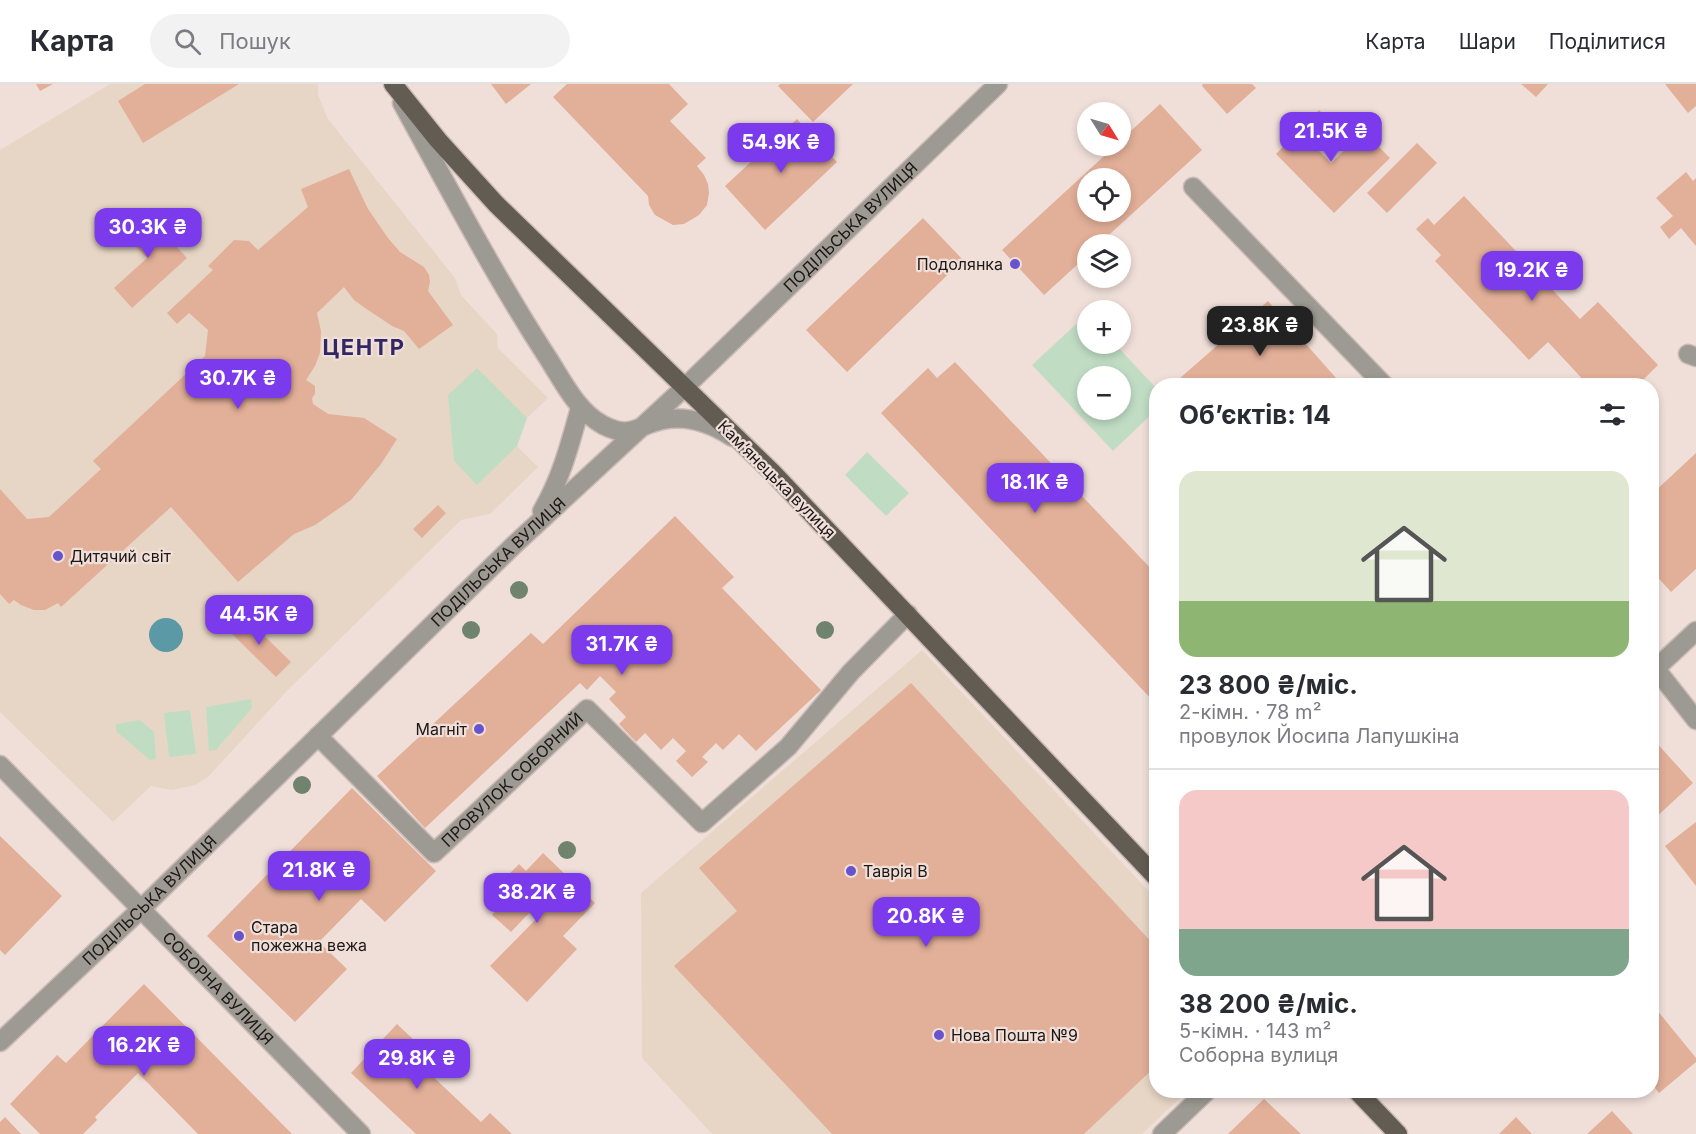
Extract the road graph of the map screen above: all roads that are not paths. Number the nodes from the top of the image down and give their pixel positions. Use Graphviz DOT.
graph roads {
  1 [pos="392,84"];
  2 [pos="998,84"];
  3 [pos="1193,187"];
  4 [pos="1377,378"];
  5 [pos="685,387"];
  6 [pos="580,408"];
  7 [pos="638,430"];
  8 [pos="746,447"];
  9 [pos="514,545"];
  10 [pos="908,614"];
  11 [pos="1696,631"];
  12 [pos="1659,663"];
  13 [pos="1659,675"];
  14 [pos="1696,720"];
  15 [pos="318,736"];
  16 [pos="0,765"];
  17 [pos="1149,870"];
  18 [pos="140,910"];
  19 [pos="0,1042"];
  20 [pos="1200,1098"];
  21 [pos="1364,1098"];
  22 [pos="361,1134"];
  23 [pos="1162,1134"];
  24 [pos="1398,1134"];
  1 -- 5 [label="main road, Камʼянецька вулиця"];
  1 -- 6 [label="street"];
  2 -- 5 [label="street, ПОДІЛЬСЬКА ВУЛИЦЯ"];
  3 -- 4 [label="street"];
  5 -- 7 [label="street, ПОДІЛЬСЬКА ВУЛИЦЯ"];
  5 -- 8 [label="main road, Камʼянецька вулиця"];
  6 -- 7 [label="street"];
  6 -- 9 [label="street"];
  7 -- 8 [label="street"];
  7 -- 9 [label="street, ПОДІЛЬСЬКА ВУЛИЦЯ"];
  8 -- 10 [label="main road, Камʼянецька вулиця"];
  9 -- 15 [label="street, ПОДІЛЬСЬКА ВУЛИЦЯ"];
  10 -- 15 [label="street, ПРОВУЛОК СОБОРНИЙ"];
  10 -- 17 [label="main road, Камʼянецька вулиця"];
  11 -- 12 [label="street"];
  13 -- 14 [label="street"];
  15 -- 18 [label="street, ПОДІЛЬСЬКА ВУЛИЦЯ"];
  16 -- 18 [label="street, СОБОРНА ВУЛИЦЯ"];
  18 -- 19 [label="street, ПОДІЛЬСЬКА ВУЛИЦЯ"];
  18 -- 22 [label="street, СОБОРНА ВУЛИЦЯ"];
  20 -- 23 [label="street"];
  21 -- 24 [label="main road"];
}
